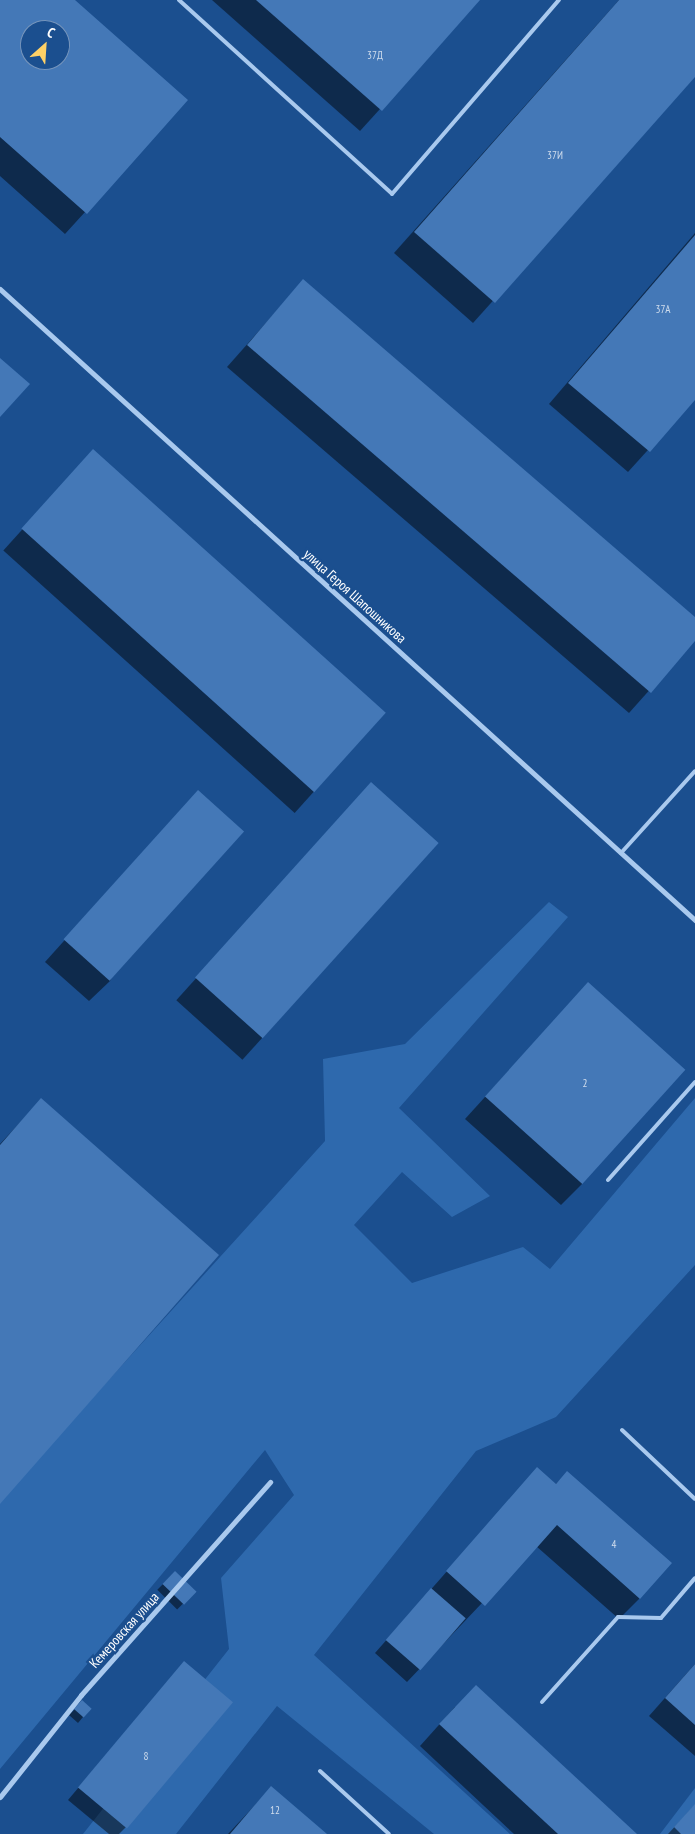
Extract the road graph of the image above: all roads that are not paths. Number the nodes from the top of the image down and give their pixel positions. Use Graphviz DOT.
graph roads {
  1 [pos="179,0"];
  2 [pos="559,0"];
  3 [pos="0,290"];
  4 [pos="695,771"];
  5 [pos="621,852"];
  6 [pos="695,920"];
  7 [pos="695,1082"];
  8 [pos="608,1180"];
  9 [pos="622,1430"];
  10 [pos="270,1482"];
  11 [pos="695,1499"];
  12 [pos="695,1578"];
  13 [pos="542,1702"];
  14 [pos="320,1771"];
  15 [pos="0,1797"];
  16 [pos="389,1834"];
  1 -- 2 [label="lane"];
  3 -- 5 [label="street, улица Героя Шапошникова"];
  4 -- 5 [label="lane"];
  5 -- 6 [label="street, улица Героя Шапошникова"];
  7 -- 8 [label="lane"];
  9 -- 11 [label="lane"];
  10 -- 15 [label="street, Кемеровская улица"];
  12 -- 13 [label="lane"];
  14 -- 16 [label="lane"];
}
